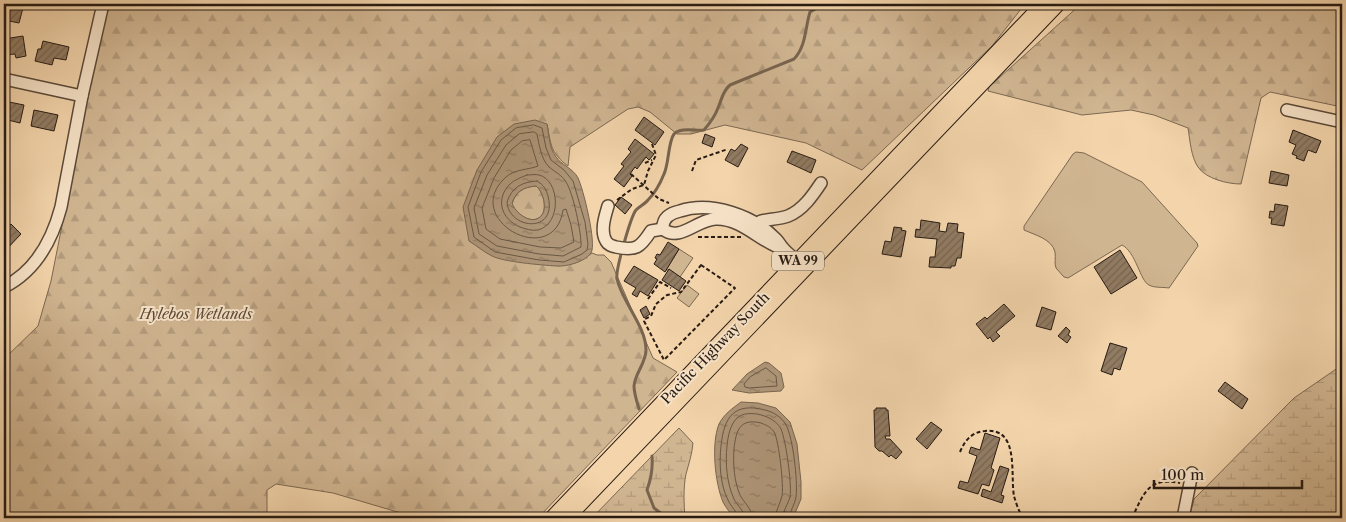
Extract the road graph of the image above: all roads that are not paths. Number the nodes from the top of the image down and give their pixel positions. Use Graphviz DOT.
graph roads {
  1 [pos="103,4"];
  2 [pos="1043,4"];
  3 [pos="1058,4"];
  4 [pos="4,79"];
  5 [pos="82,96"];
  6 [pos="1286,110"];
  7 [pos="1342,122"];
  8 [pos="821,182"];
  9 [pos="608,206"];
  10 [pos="663,229"];
  11 [pos="759,231"];
  12 [pos="798,262"];
  13 [pos="4,287"];
  14 [pos="1192,473"];
  15 [pos="552,518"];
  16 [pos="567,518"];
  17 [pos="1183,518"];
  1 -- 5 [label="street"];
  2 -- 12 [label="main road, Pacific Highway South / WA 99"];
  3 -- 16 [label="main road, Pacific Highway South / WA 99"];
  4 -- 5 [label="street"];
  5 -- 13 [label="street"];
  6 -- 7 [label="street"];
  8 -- 11 [label="street"];
  9 -- 10 [label="street"];
  10 -- 11 [label="street"];
  10 -- 11 [label="street"];
  11 -- 12 [label="street"];
  12 -- 15 [label="main road, Pacific Highway South / WA 99"];
  14 -- 17 [label="street"];
}
